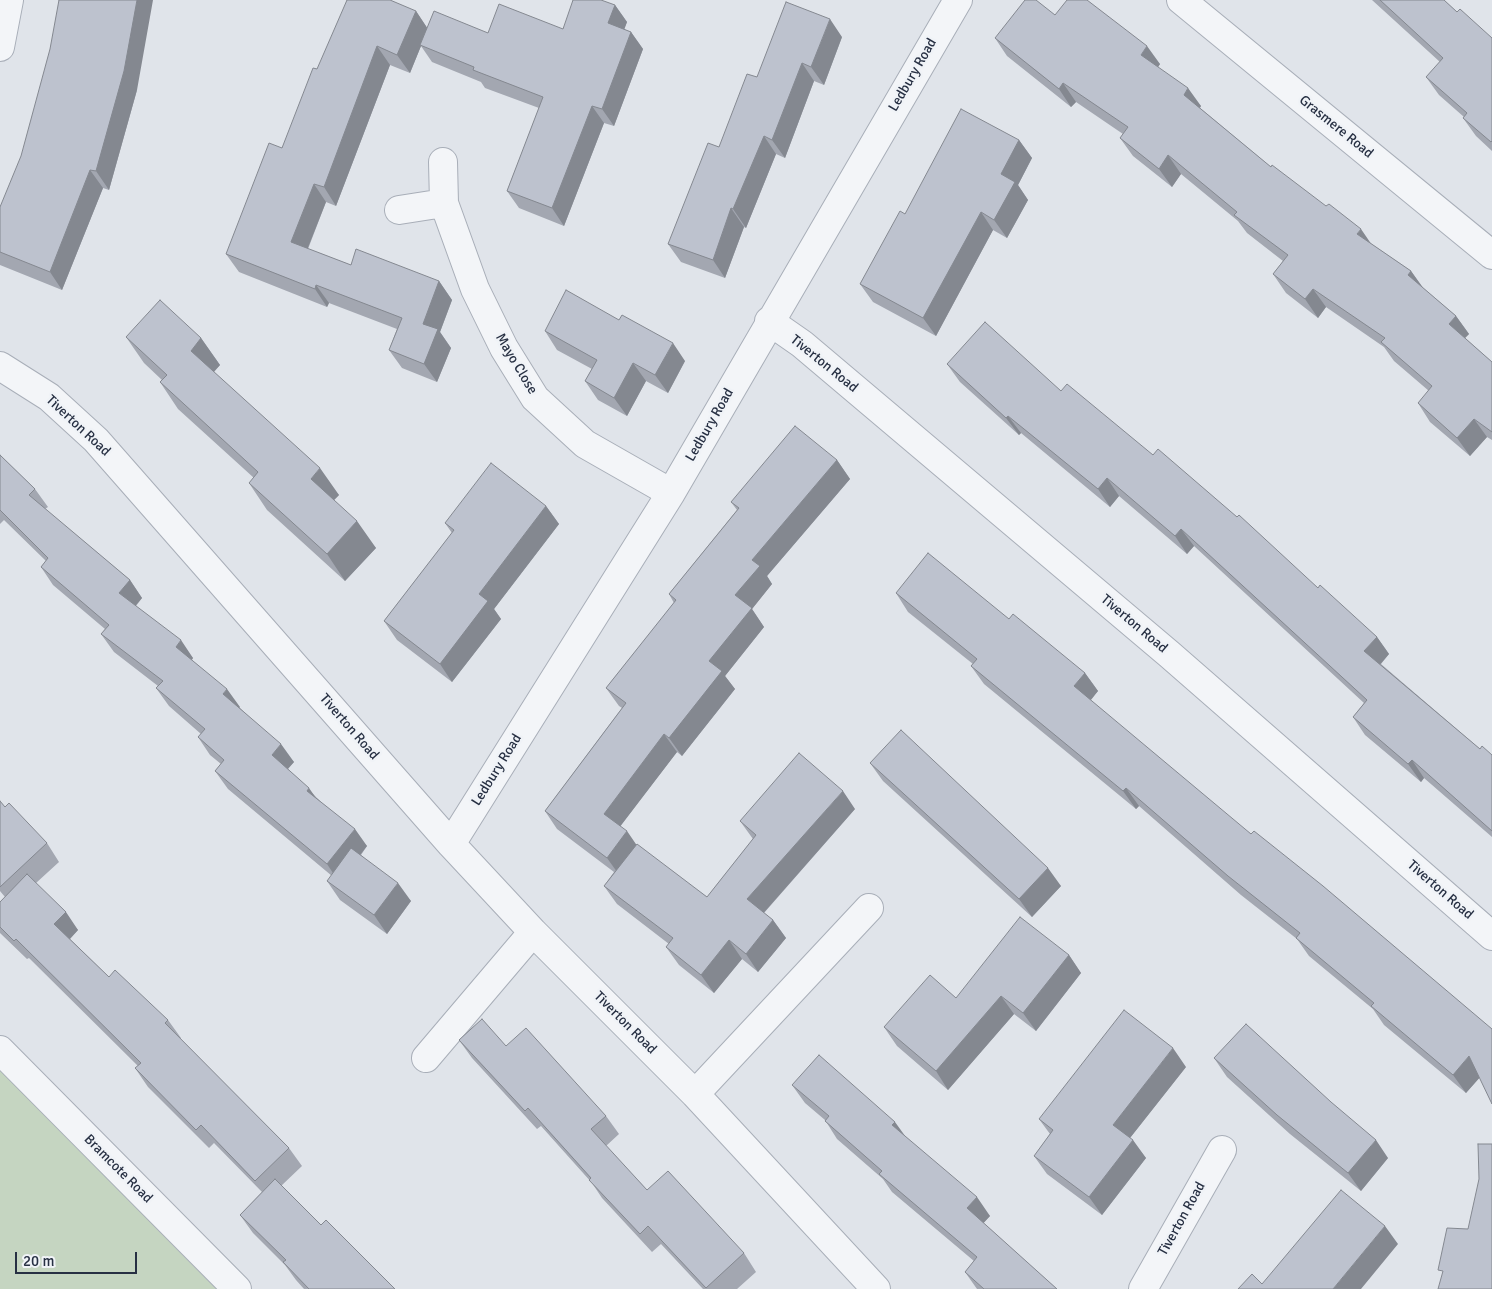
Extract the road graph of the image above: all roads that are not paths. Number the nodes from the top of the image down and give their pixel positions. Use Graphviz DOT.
graph roads {
  1 [pos="9,0"];
  2 [pos="958,0"];
  3 [pos="1181,0"];
  4 [pos="0,47"];
  5 [pos="443,162"];
  6 [pos="444,203"];
  7 [pos="399,210"];
  8 [pos="1492,255"];
  9 [pos="769,322"];
  10 [pos="0,366"];
  11 [pos="671,493"];
  12 [pos="451,844"];
  13 [pos="869,908"];
  14 [pos="533,932"];
  15 [pos="1492,936"];
  16 [pos="0,1050"];
  17 [pos="426,1058"];
  18 [pos="695,1094"];
  19 [pos="1222,1150"];
  20 [pos="237,1289"];
  21 [pos="876,1289"];
  22 [pos="1143,1289"];
  1 -- 4 [label="street"];
  2 -- 9 [label="street, Ledbury Road"];
  3 -- 8 [label="street, Grasmere Road"];
  5 -- 6 [label="street, Mayo Close"];
  6 -- 7 [label="street"];
  6 -- 11 [label="street, Mayo Close"];
  9 -- 11 [label="street, Ledbury Road"];
  9 -- 15 [label="street, Tiverton Road"];
  10 -- 12 [label="street, Tiverton Road"];
  11 -- 12 [label="street, Ledbury Road"];
  12 -- 14 [label="street, Tiverton Road"];
  13 -- 18 [label="street"];
  14 -- 17 [label="street"];
  14 -- 18 [label="street, Tiverton Road"];
  16 -- 20 [label="street, Bramcote Road"];
  18 -- 21 [label="street, Tiverton Road"];
  19 -- 22 [label="street, Tiverton Road"];
}
